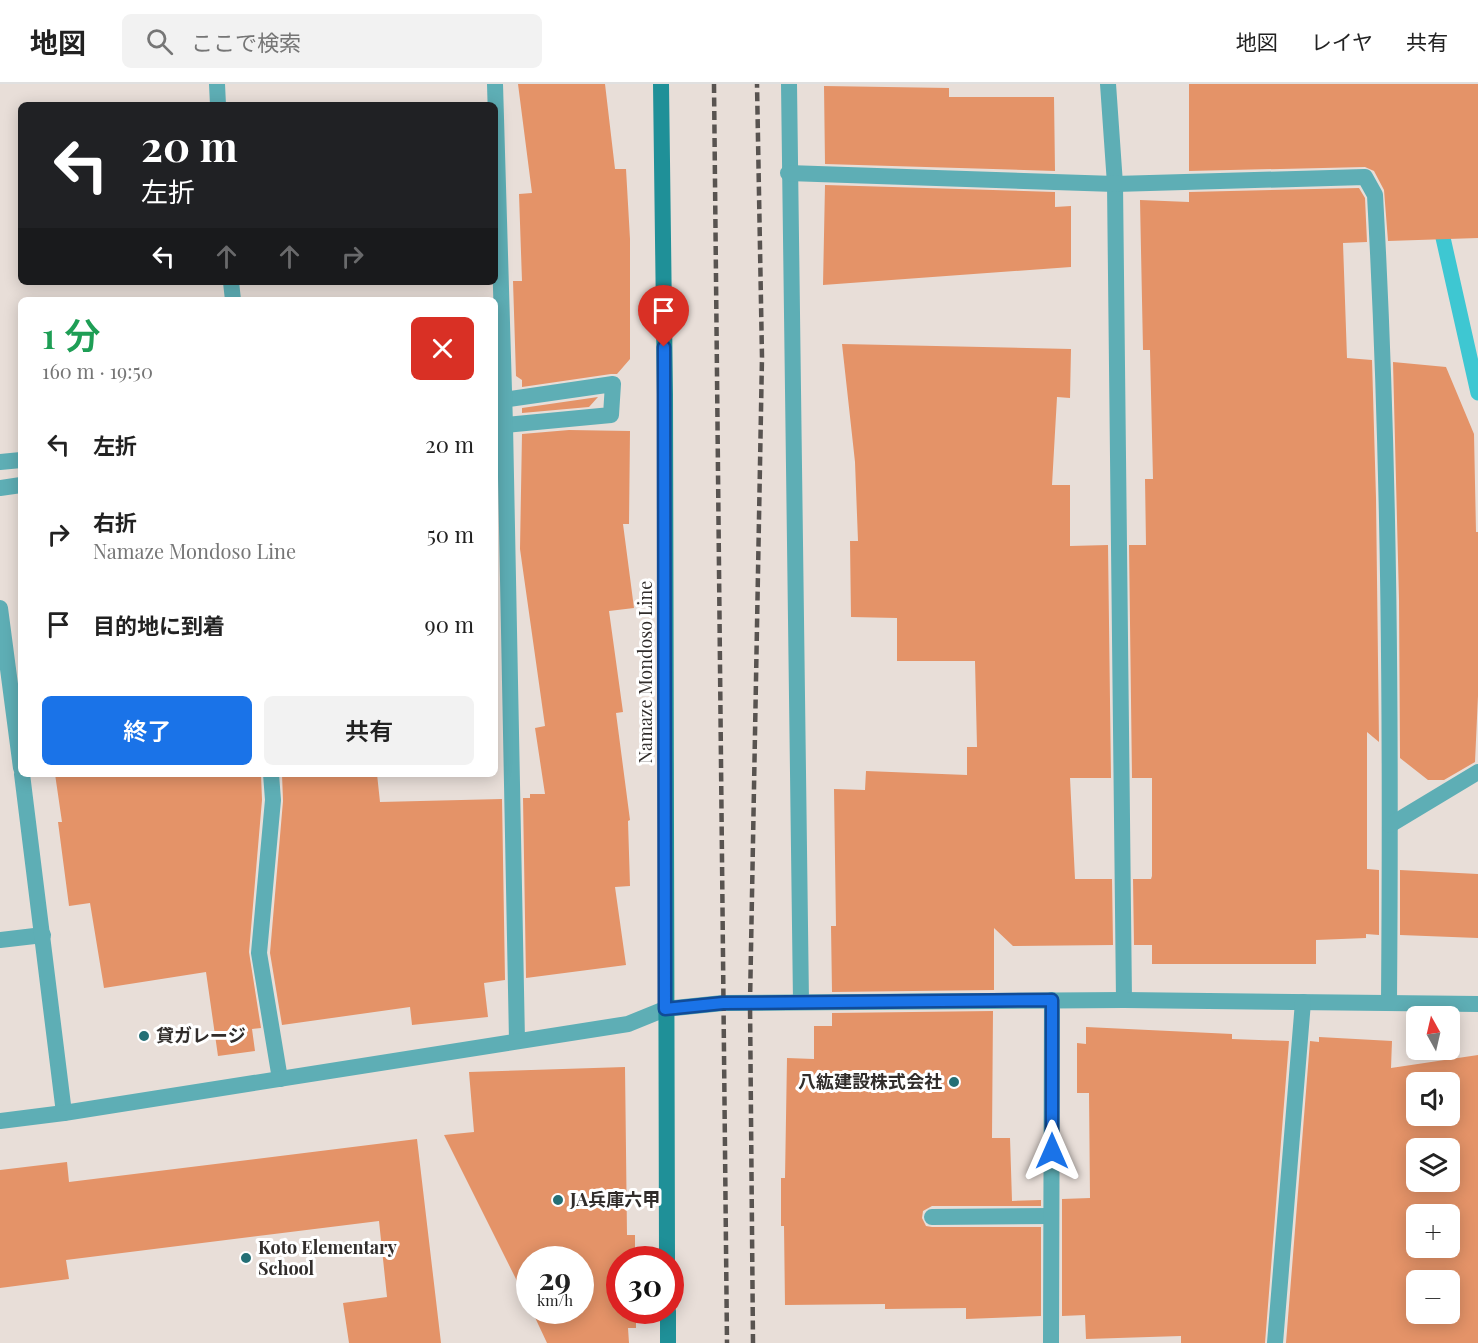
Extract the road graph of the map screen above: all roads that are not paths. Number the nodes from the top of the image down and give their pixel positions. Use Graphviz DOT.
graph roads {
  1 [pos="217,84"];
  2 [pos="495,84"];
  3 [pos="661,84"];
  4 [pos="789,84"];
  5 [pos="1108,84"];
  6 [pos="218,102"];
  7 [pos="495,102"];
  8 [pos="788,173"];
  9 [pos="1114,184"];
  10 [pos="498,322"];
  11 [pos="499,401"];
  12 [pos="500,426"];
  13 [pos="18,460"];
  14 [pos="0,462"];
  15 [pos="18,485"];
  16 [pos="0,488"];
  17 [pos="0,608"];
  18 [pos="8,733"];
  19 [pos="18,760"];
  20 [pos="1478,772"];
  21 [pos="22,777"];
  22 [pos="271,777"];
  23 [pos="1390,825"];
  24 [pos="43,935"];
  25 [pos="0,940"];
  26 [pos="1052,1000"];
  27 [pos="1124,1000"];
  28 [pos="801,1002"];
  29 [pos="1303,1002"];
  30 [pos="1389,1003"];
  31 [pos="1478,1004"];
  32 [pos="665,1009"];
  33 [pos="517,1041"];
  34 [pos="280,1079"];
  35 [pos="64,1113"];
  36 [pos="0,1121"];
  37 [pos="1051,1216"];
  38 [pos="932,1217"];
  39 [pos="667,1246"];
  40 [pos="668,1324"];
  41 [pos="668,1343"];
  42 [pos="1052,1343"];
  43 [pos="1275,1343"];
  1 -- 6 [label="street"];
  2 -- 7 [label="street"];
  3 -- 32 [label="main road, Namaze Mondoso Line"];
  4 -- 8 [label="street"];
  5 -- 9 [label="street"];
  8 -- 9 [label="street"];
  8 -- 28 [label="street"];
  9 -- 23 [label="street"];
  9 -- 27 [label="street"];
  10 -- 11 [label="street"];
  11 -- 12 [label="street"];
  11 -- 12 [label="street"];
  12 -- 33 [label="street"];
  13 -- 14 [label="street"];
  15 -- 16 [label="street"];
  17 -- 18 [label="street"];
  18 -- 19 [label="street"];
  20 -- 23 [label="street"];
  21 -- 24 [label="street"];
  22 -- 34 [label="street"];
  23 -- 30 [label="street"];
  24 -- 25 [label="street"];
  24 -- 35 [label="street"];
  26 -- 27 [label="street"];
  26 -- 28 [label="street"];
  26 -- 37 [label="street"];
  27 -- 29 [label="street"];
  28 -- 32 [label="street"];
  29 -- 30 [label="street"];
  29 -- 43 [label="street"];
  30 -- 31 [label="street"];
  32 -- 33 [label="street"];
  32 -- 39 [label="main road, Namaze Mondoso Line"];
  33 -- 34 [label="street"];
  34 -- 35 [label="street"];
  35 -- 36 [label="street"];
  37 -- 38 [label="street"];
  37 -- 42 [label="street"];
  40 -- 41 [label="main road"];
}
